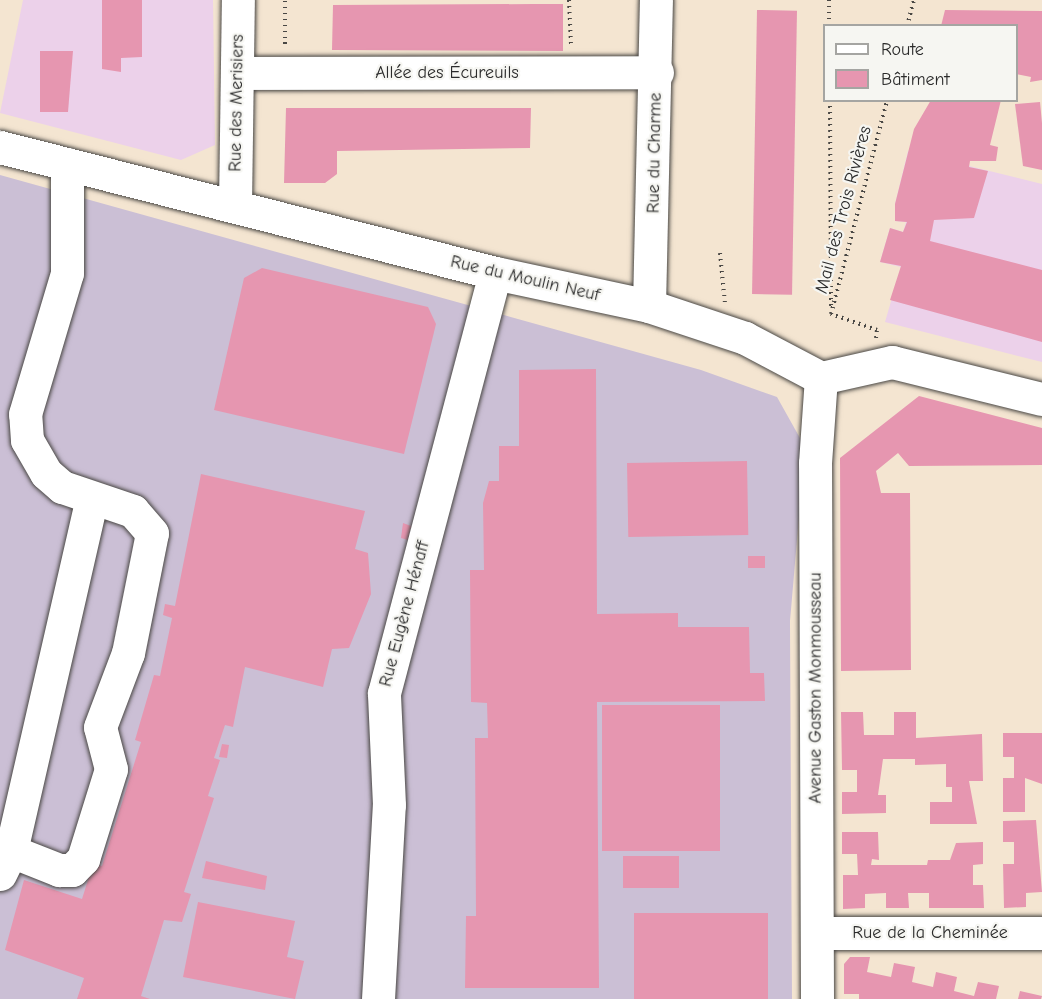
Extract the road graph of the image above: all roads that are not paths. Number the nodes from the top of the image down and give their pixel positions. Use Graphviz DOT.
graph roads {
  1 [pos="238,0"];
  2 [pos="656,0"];
  3 [pos="657,72"];
  4 [pos="237,73"];
  5 [pos="0,147"];
  6 [pos="67,164"];
  7 [pos="235,206"];
  8 [pos="495,273"];
  9 [pos="648,306"];
  10 [pos="821,378"];
  11 [pos="1042,399"];
  12 [pos="92,498"];
  13 [pos="5,863"];
  14 [pos="818,933"];
  15 [pos="1042,933"];
  16 [pos="378,999"];
  17 [pos="817,999"];
  1 -- 4 [label="street, Rue des Merisiers"];
  2 -- 3 [label="street, Rue du Charme"];
  3 -- 4 [label="street, Allée des Écureuils"];
  3 -- 9 [label="street, Rue du Charme"];
  4 -- 7 [label="street, Rue des Merisiers"];
  5 -- 6 [label="street, Rue du Moulin Neuf"];
  6 -- 7 [label="street, Rue du Moulin Neuf"];
  6 -- 12 [label="street"];
  7 -- 8 [label="street, Rue du Moulin Neuf"];
  8 -- 9 [label="street, Rue du Moulin Neuf"];
  8 -- 16 [label="street, Rue Eugène Hénaff"];
  9 -- 10 [label="street, Rue du Moulin Neuf"];
  10 -- 11 [label="street"];
  10 -- 14 [label="street, Avenue Gaston Monmousseau"];
  12 -- 13 [label="street"];
  12 -- 13 [label="street"];
  14 -- 15 [label="street, Rue de la Cheminée"];
  14 -- 17 [label="street, Avenue Gaston Monmousseau"];
}
